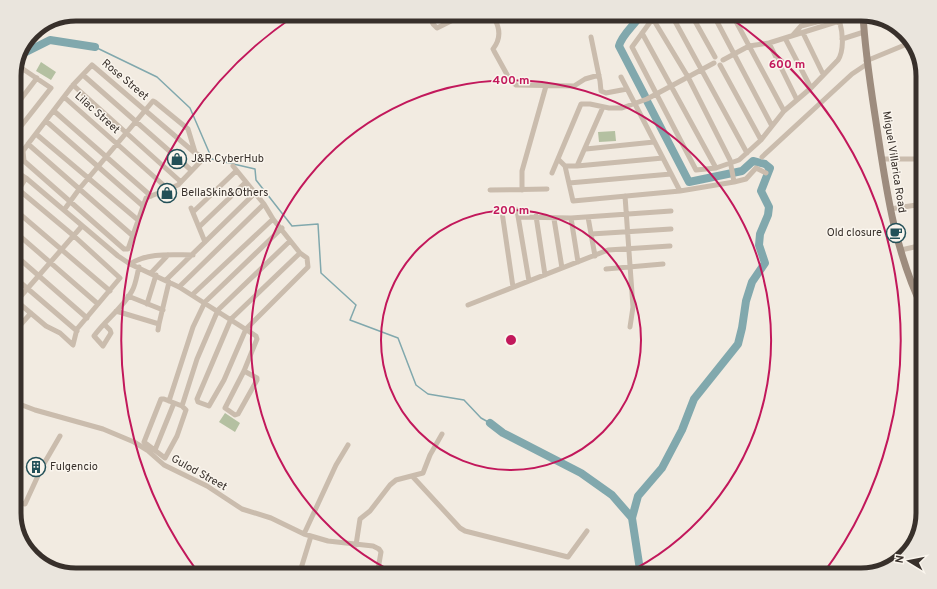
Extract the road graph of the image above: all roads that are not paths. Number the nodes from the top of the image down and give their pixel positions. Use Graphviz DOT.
graph roads {
  1 [pos="431,21"];
  2 [pos="451,21"];
  3 [pos="495,21"];
  4 [pos="650,21"];
  5 [pos="657,21"];
  6 [pos="675,21"];
  7 [pos="695,21"];
  8 [pos="716,21"];
  9 [pos="736,21"];
  10 [pos="821,21"];
  11 [pos="863,21"];
  12 [pos="864,32"];
  13 [pos="642,33"];
  14 [pos="802,33"];
  15 [pos="793,35"];
  16 [pos="591,37"];
  17 [pos="785,38"];
  18 [pos="842,39"];
  19 [pos="769,42"];
  20 [pos="906,44"];
  21 [pos="749,46"];
  22 [pos="733,54"];
  23 [pos="718,62"];
  24 [pos="867,62"];
  25 [pos="23,69"];
  26 [pos="703,70"];
  27 [pos="823,74"];
  28 [pos="83,75"];
  29 [pos="599,75"];
  30 [pos="621,77"];
  31 [pos="688,77"];
  32 [pos="37,78"];
  33 [pos="73,85"];
  34 [pos="672,85"];
  35 [pos="546,86"];
  36 [pos="811,88"];
  37 [pos="627,89"];
  38 [pos="656,94"];
  39 [pos="64,97"];
  40 [pos="21,99"];
  41 [pos="797,100"];
  42 [pos="634,104"];
  43 [pos="603,107"];
  44 [pos="145,110"];
  45 [pos="54,111"];
  46 [pos="784,111"];
  47 [pos="46,121"];
  48 [pos="136,121"];
  49 [pos="21,125"];
  50 [pos="772,126"];
  51 [pos="127,132"];
  52 [pos="36,134"];
  53 [pos="761,140"];
  54 [pos="654,142"];
  55 [pos="28,144"];
  56 [pos="116,144"];
  57 [pos="586,149"];
  58 [pos="195,153"];
  59 [pos="747,153"];
  60 [pos="107,156"];
  61 [pos="762,157"];
  62 [pos="663,158"];
  63 [pos="558,159"];
  64 [pos="882,159"];
  65 [pos="916,159"];
  66 [pos="731,164"];
  67 [pos="98,166"];
  68 [pos="565,166"];
  69 [pos="577,166"];
  70 [pos="30,167"];
  71 [pos="716,168"];
  72 [pos="191,170"];
  73 [pos="552,173"];
  74 [pos="766,173"];
  75 [pos="21,174"];
  76 [pos="672,174"];
  77 [pos="25,176"];
  78 [pos="88,178"];
  79 [pos="180,182"];
  80 [pos="246,182"];
  81 [pos="734,182"];
  82 [pos="569,183"];
  83 [pos="21,185"];
  84 [pos="80,188"];
  85 [pos="168,189"];
  86 [pos="547,189"];
  87 [pos="490,190"];
  88 [pos="522,190"];
  89 [pos="680,191"];
  90 [pos="21,192"];
  91 [pos="255,193"];
  92 [pos="151,196"];
  93 [pos="625,196"];
  94 [pos="70,202"];
  95 [pos="264,204"];
  96 [pos="916,205"];
  97 [pos="143,206"];
  98 [pos="890,209"];
  99 [pos="64,210"];
  100 [pos="516,210"];
  101 [pos="671,211"];
  102 [pos="502,212"];
  103 [pos="626,214"];
  104 [pos="21,215"];
  105 [pos="536,216"];
  106 [pos="518,217"];
  107 [pos="588,217"];
  108 [pos="571,218"];
  109 [pos="273,219"];
  110 [pos="554,219"];
  111 [pos="138,220"];
  112 [pos="82,226"];
  113 [pos="199,227"];
  114 [pos="282,228"];
  115 [pos="672,229"];
  116 [pos="628,232"];
  117 [pos="591,234"];
  118 [pos="74,236"];
  119 [pos="133,236"];
  120 [pos="21,237"];
  121 [pos="290,241"];
  122 [pos="205,242"];
  123 [pos="670,246"];
  124 [pos="916,247"];
  125 [pos="629,249"];
  126 [pos="62,250"];
  127 [pos="901,250"];
  128 [pos="300,253"];
  129 [pos="193,255"];
  130 [pos="168,256"];
  131 [pos="595,256"];
  132 [pos="21,260"];
  133 [pos="578,262"];
  134 [pos="50,263"];
  135 [pos="130,264"];
  136 [pos="663,264"];
  137 [pos="630,266"];
  138 [pos="139,267"];
  139 [pos="562,268"];
  140 [pos="606,269"];
  141 [pos="154,274"];
  142 [pos="546,275"];
  143 [pos="39,276"];
  144 [pos="167,281"];
  145 [pos="529,281"];
  146 [pos="21,283"];
  147 [pos="179,288"];
  148 [pos="513,288"];
  149 [pos="28,289"];
  150 [pos="110,291"];
  151 [pos="916,294"];
  152 [pos="192,295"];
  153 [pos="21,296"];
  154 [pos="128,296"];
  155 [pos="205,302"];
  156 [pos="98,304"];
  157 [pos="147,304"];
  158 [pos="468,305"];
  159 [pos="21,306"];
  160 [pos="116,310"];
  161 [pos="163,310"];
  162 [pos="218,310"];
  163 [pos="31,313"];
  164 [pos="87,318"];
  165 [pos="231,319"];
  166 [pos="21,324"];
  167 [pos="104,324"];
  168 [pos="159,324"];
  169 [pos="630,327"];
  170 [pos="246,329"];
  171 [pos="158,330"];
  172 [pos="77,331"];
  173 [pos="244,371"];
  174 [pos="171,402"];
  175 [pos="21,405"];
  176 [pos="182,406"];
  177 [pos="442,434"];
  178 [pos="60,436"];
  179 [pos="348,445"];
  180 [pos="155,450"];
  181 [pos="413,477"];
  182 [pos="21,503"];
  183 [pos="587,531"];
  184 [pos="304,534"];
  185 [pos="311,536"];
  186 [pos="356,545"];
  187 [pos="301,568"];
  188 [pos="378,568"];
  1 -- 2 [label="street"];
  3 -- 35 [label="street"];
  4 -- 13 [label="street"];
  5 -- 31 [label="street"];
  6 -- 26 [label="street"];
  7 -- 23 [label="street"];
  8 -- 22 [label="street"];
  9 -- 21 [label="street"];
  10 -- 15 [label="street"];
  11 -- 12 [label="main road, Miguel Villarica Road"];
  12 -- 18 [label="street"];
  12 -- 24 [label="main road, Miguel Villarica Road"];
  13 -- 34 [label="street"];
  13 -- 38 [label="street"];
  14 -- 15 [label="street"];
  14 -- 18 [label="street"];
  14 -- 27 [label="street"];
  15 -- 17 [label="street"];
  16 -- 29 [label="street"];
  17 -- 19 [label="street"];
  17 -- 36 [label="street"];
  18 -- 27 [label="street"];
  19 -- 21 [label="street"];
  19 -- 41 [label="street"];
  20 -- 24 [label="street"];
  21 -- 22 [label="street"];
  21 -- 46 [label="street"];
  22 -- 23 [label="street"];
  22 -- 50 [label="street"];
  23 -- 26 [label="street"];
  23 -- 53 [label="street"];
  24 -- 61 [label="street"];
  24 -- 64 [label="main road, Miguel Villarica Road"];
  25 -- 32 [label="street"];
  26 -- 31 [label="street"];
  26 -- 59 [label="street"];
  27 -- 36 [label="street"];
  28 -- 33 [label="street"];
  28 -- 44 [label="street, Rose Street"];
  28 -- 48 [label="street"];
  29 -- 35 [label="street"];
  29 -- 37 [label="street"];
  30 -- 37 [label="street"];
  31 -- 34 [label="street"];
  31 -- 66 [label="street"];
  32 -- 40 [label="street"];
  32 -- 49 [label="street"];
  33 -- 39 [label="street"];
  33 -- 51 [label="street"];
  34 -- 38 [label="street"];
  34 -- 71 [label="street"];
  35 -- 88 [label="street"];
  36 -- 41 [label="street"];
  37 -- 42 [label="street"];
  38 -- 42 [label="street"];
  38 -- 71 [label="street"];
  39 -- 45 [label="street"];
  39 -- 56 [label="street, Lilac Street"];
  41 -- 46 [label="street"];
  42 -- 43 [label="street"];
  42 -- 54 [label="street"];
  43 -- 57 [label="street"];
  43 -- 63 [label="street"];
  44 -- 48 [label="street"];
  44 -- 58 [label="street, Rose Street"];
  44 -- 58 [label="street"];
  45 -- 47 [label="street"];
  45 -- 60 [label="street"];
  46 -- 50 [label="street"];
  47 -- 52 [label="street"];
  47 -- 67 [label="street"];
  48 -- 51 [label="street"];
  48 -- 72 [label="street"];
  50 -- 53 [label="street"];
  51 -- 56 [label="street"];
  51 -- 79 [label="street"];
  52 -- 55 [label="street"];
  52 -- 78 [label="street"];
  53 -- 59 [label="street"];
  54 -- 57 [label="street"];
  54 -- 62 [label="street"];
  55 -- 70 [label="street"];
  55 -- 84 [label="street"];
  56 -- 60 [label="street"];
  56 -- 85 [label="street, Lilac Street"];
  57 -- 69 [label="street"];
  58 -- 72 [label="street"];
  59 -- 66 [label="street"];
  60 -- 67 [label="street"];
  60 -- 92 [label="street"];
  62 -- 69 [label="street"];
  62 -- 76 [label="street"];
  63 -- 68 [label="street"];
  63 -- 73 [label="street"];
  64 -- 65 [label="street"];
  64 -- 98 [label="main road, Miguel Villarica Road"];
  66 -- 71 [label="street"];
  66 -- 81 [label="street"];
  67 -- 78 [label="street"];
  67 -- 97 [label="street"];
  68 -- 69 [label="street"];
  68 -- 82 [label="street"];
  70 -- 77 [label="street"];
  70 -- 94 [label="street"];
  72 -- 79 [label="street"];
  74 -- 81 [label="street"];
  75 -- 77 [label="street"];
  76 -- 82 [label="street"];
  76 -- 89 [label="street"];
  77 -- 83 [label="street"];
  77 -- 99 [label="street"];
  78 -- 84 [label="street"];
  78 -- 111 [label="street"];
  79 -- 85 [label="street"];
  80 -- 91 [label="street"];
  80 -- 113 [label="street"];
  80 -- 113 [label="street"];
  81 -- 89 [label="street"];
  82 -- 93 [label="street"];
  84 -- 94 [label="street"];
  84 -- 119 [label="street"];
  85 -- 92 [label="street"];
  86 -- 88 [label="street"];
  87 -- 88 [label="street"];
  89 -- 93 [label="street"];
  90 -- 118 [label="street"];
  91 -- 95 [label="street"];
  91 -- 122 [label="street"];
  92 -- 97 [label="street"];
  93 -- 103 [label="street"];
  94 -- 99 [label="street"];
  94 -- 119 [label="street"];
  95 -- 109 [label="street"];
  95 -- 147 [label="street"];
  96 -- 98 [label="street"];
  97 -- 111 [label="street"];
  98 -- 127 [label="main road, Miguel Villarica Road"];
  99 -- 112 [label="street"];
  100 -- 106 [label="street"];
  101 -- 103 [label="street"];
  102 -- 148 [label="street"];
  103 -- 107 [label="street"];
  103 -- 116 [label="street"];
  104 -- 126 [label="street"];
  105 -- 106 [label="street"];
  105 -- 110 [label="street"];
  105 -- 142 [label="street"];
  106 -- 145 [label="street"];
  107 -- 108 [label="street"];
  107 -- 117 [label="street"];
  108 -- 110 [label="street"];
  108 -- 133 [label="street"];
  109 -- 114 [label="street"];
  109 -- 152 [label="street"];
  110 -- 139 [label="street"];
  111 -- 119 [label="street"];
  112 -- 118 [label="street"];
  112 -- 135 [label="street"];
  113 -- 122 [label="street"];
  114 -- 121 [label="street"];
  114 -- 155 [label="street"];
  115 -- 116 [label="street"];
  116 -- 117 [label="street"];
  116 -- 125 [label="street"];
  117 -- 131 [label="street"];
  118 -- 126 [label="street"];
  118 -- 150 [label="street"];
  120 -- 134 [label="street"];
  121 -- 128 [label="street"];
  121 -- 162 [label="street"];
  122 -- 129 [label="street"];
  123 -- 125 [label="street"];
  124 -- 127 [label="street"];
  125 -- 131 [label="street"];
  125 -- 137 [label="street"];
  126 -- 134 [label="street"];
  126 -- 150 [label="street"];
  127 -- 151 [label="main road, Miguel Villarica Road"];
  128 -- 165 [label="street"];
  128 -- 170 [label="street"];
  129 -- 130 [label="street"];
  129 -- 144 [label="street"];
  130 -- 135 [label="street"];
  130 -- 141 [label="street"];
  131 -- 133 [label="street"];
  132 -- 143 [label="street"];
  133 -- 139 [label="street"];
  134 -- 143 [label="street"];
  134 -- 156 [label="street"];
  135 -- 138 [label="street"];
  136 -- 137 [label="street"];
  137 -- 140 [label="street"];
  137 -- 169 [label="street"];
  138 -- 141 [label="street"];
  138 -- 154 [label="street"];
  139 -- 142 [label="street"];
  141 -- 144 [label="street"];
  141 -- 157 [label="street"];
  142 -- 145 [label="street"];
  143 -- 149 [label="street"];
  143 -- 164 [label="street"];
  144 -- 147 [label="street"];
  144 -- 161 [label="street"];
  145 -- 148 [label="street"];
  146 -- 149 [label="street"];
  147 -- 152 [label="street"];
  148 -- 158 [label="street"];
  149 -- 153 [label="street"];
  149 -- 172 [label="street"];
  150 -- 156 [label="street"];
  152 -- 155 [label="street"];
  154 -- 157 [label="street"];
  154 -- 160 [label="street"];
  155 -- 162 [label="street"];
  155 -- 174 [label="street"];
  156 -- 164 [label="street"];
  157 -- 161 [label="street"];
  159 -- 163 [label="street"];
  160 -- 167 [label="street"];
  160 -- 168 [label="street"];
  161 -- 168 [label="street"];
  162 -- 165 [label="street"];
  162 -- 176 [label="street"];
  163 -- 166 [label="street"];
  163 -- 172 [label="street"];
  164 -- 172 [label="street"];
  165 -- 170 [label="street"];
  165 -- 170 [label="street"];
  168 -- 171 [label="street"];
  170 -- 173 [label="street"];
  173 -- 173 [label="street"];
  174 -- 176 [label="street"];
  174 -- 180 [label="street"];
  174 -- 180 [label="street"];
  175 -- 184 [label="street, Gulod Street"];
  176 -- 180 [label="street"];
  177 -- 181 [label="street"];
  178 -- 182 [label="street"];
  179 -- 184 [label="street"];
  181 -- 183 [label="street"];
  181 -- 186 [label="street"];
  184 -- 185 [label="street, Gulod Street"];
  185 -- 186 [label="street, Gulod Street"];
  185 -- 187 [label="street"];
  186 -- 188 [label="street, Gulod Street"];
}
